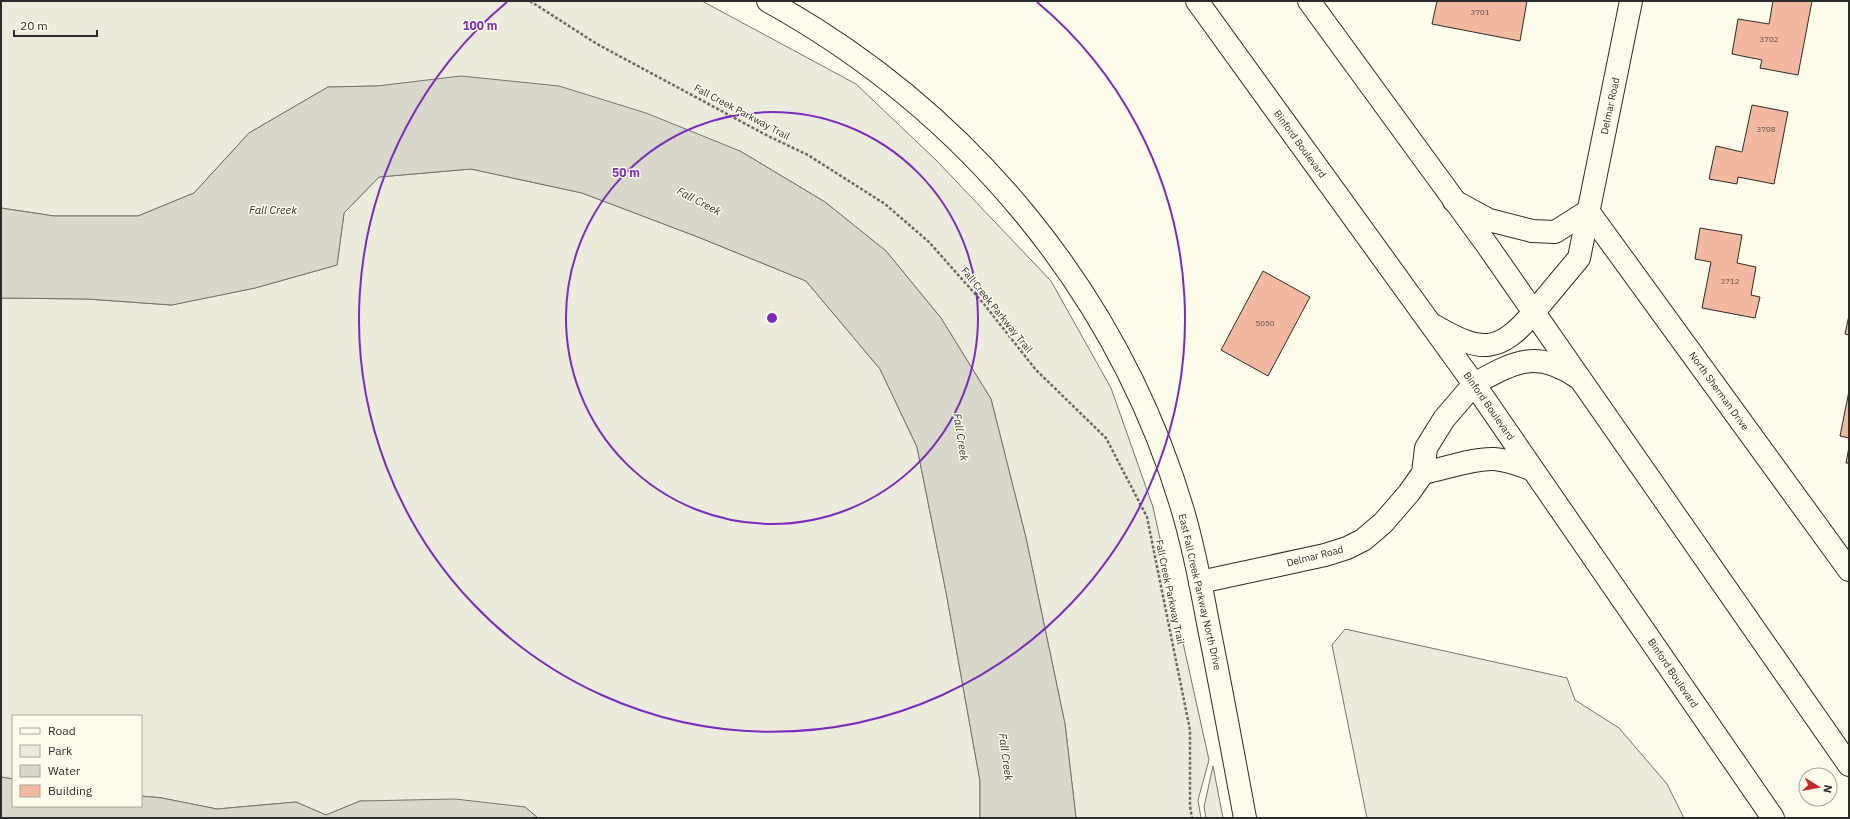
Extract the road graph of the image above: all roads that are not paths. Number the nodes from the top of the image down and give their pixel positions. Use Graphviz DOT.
graph roads {
  1 [pos="768,1"];
  2 [pos="1197,1"];
  3 [pos="1309,1"];
  4 [pos="1631,1"];
  5 [pos="1454,201"];
  6 [pos="1588,211"];
  7 [pos="1534,312"];
  8 [pos="1429,322"];
  9 [pos="1582,380"];
  10 [pos="1474,384"];
  11 [pos="1533,470"];
  12 [pos="1423,473"];
  13 [pos="1849,570"];
  14 [pos="1200,582"];
  15 [pos="1849,765"];
  16 [pos="1244,818"];
  17 [pos="1773,818"];
  1 -- 14 [label="main road, East Fall Creek Parkway North Drive"];
  2 -- 8 [label="main road, Binford Boulevard"];
  3 -- 5 [label="main road"];
  4 -- 6 [label="main road, Delmar Road"];
  5 -- 6 [label="main road"];
  5 -- 7 [label="main road"];
  6 -- 7 [label="main road, Delmar Road"];
  6 -- 13 [label="main road, North Sherman Drive"];
  7 -- 8 [label="main road, Delmar Road"];
  7 -- 9 [label="main road"];
  8 -- 10 [label="main road, Binford Boulevard"];
  9 -- 10 [label="main road"];
  9 -- 15 [label="main road"];
  10 -- 11 [label="main road, Binford Boulevard"];
  10 -- 12 [label="main road"];
  11 -- 12 [label="main road"];
  11 -- 17 [label="main road, Binford Boulevard"];
  12 -- 14 [label="main road, Delmar Road"];
  14 -- 16 [label="main road, East Fall Creek Parkway North Drive"];
}
